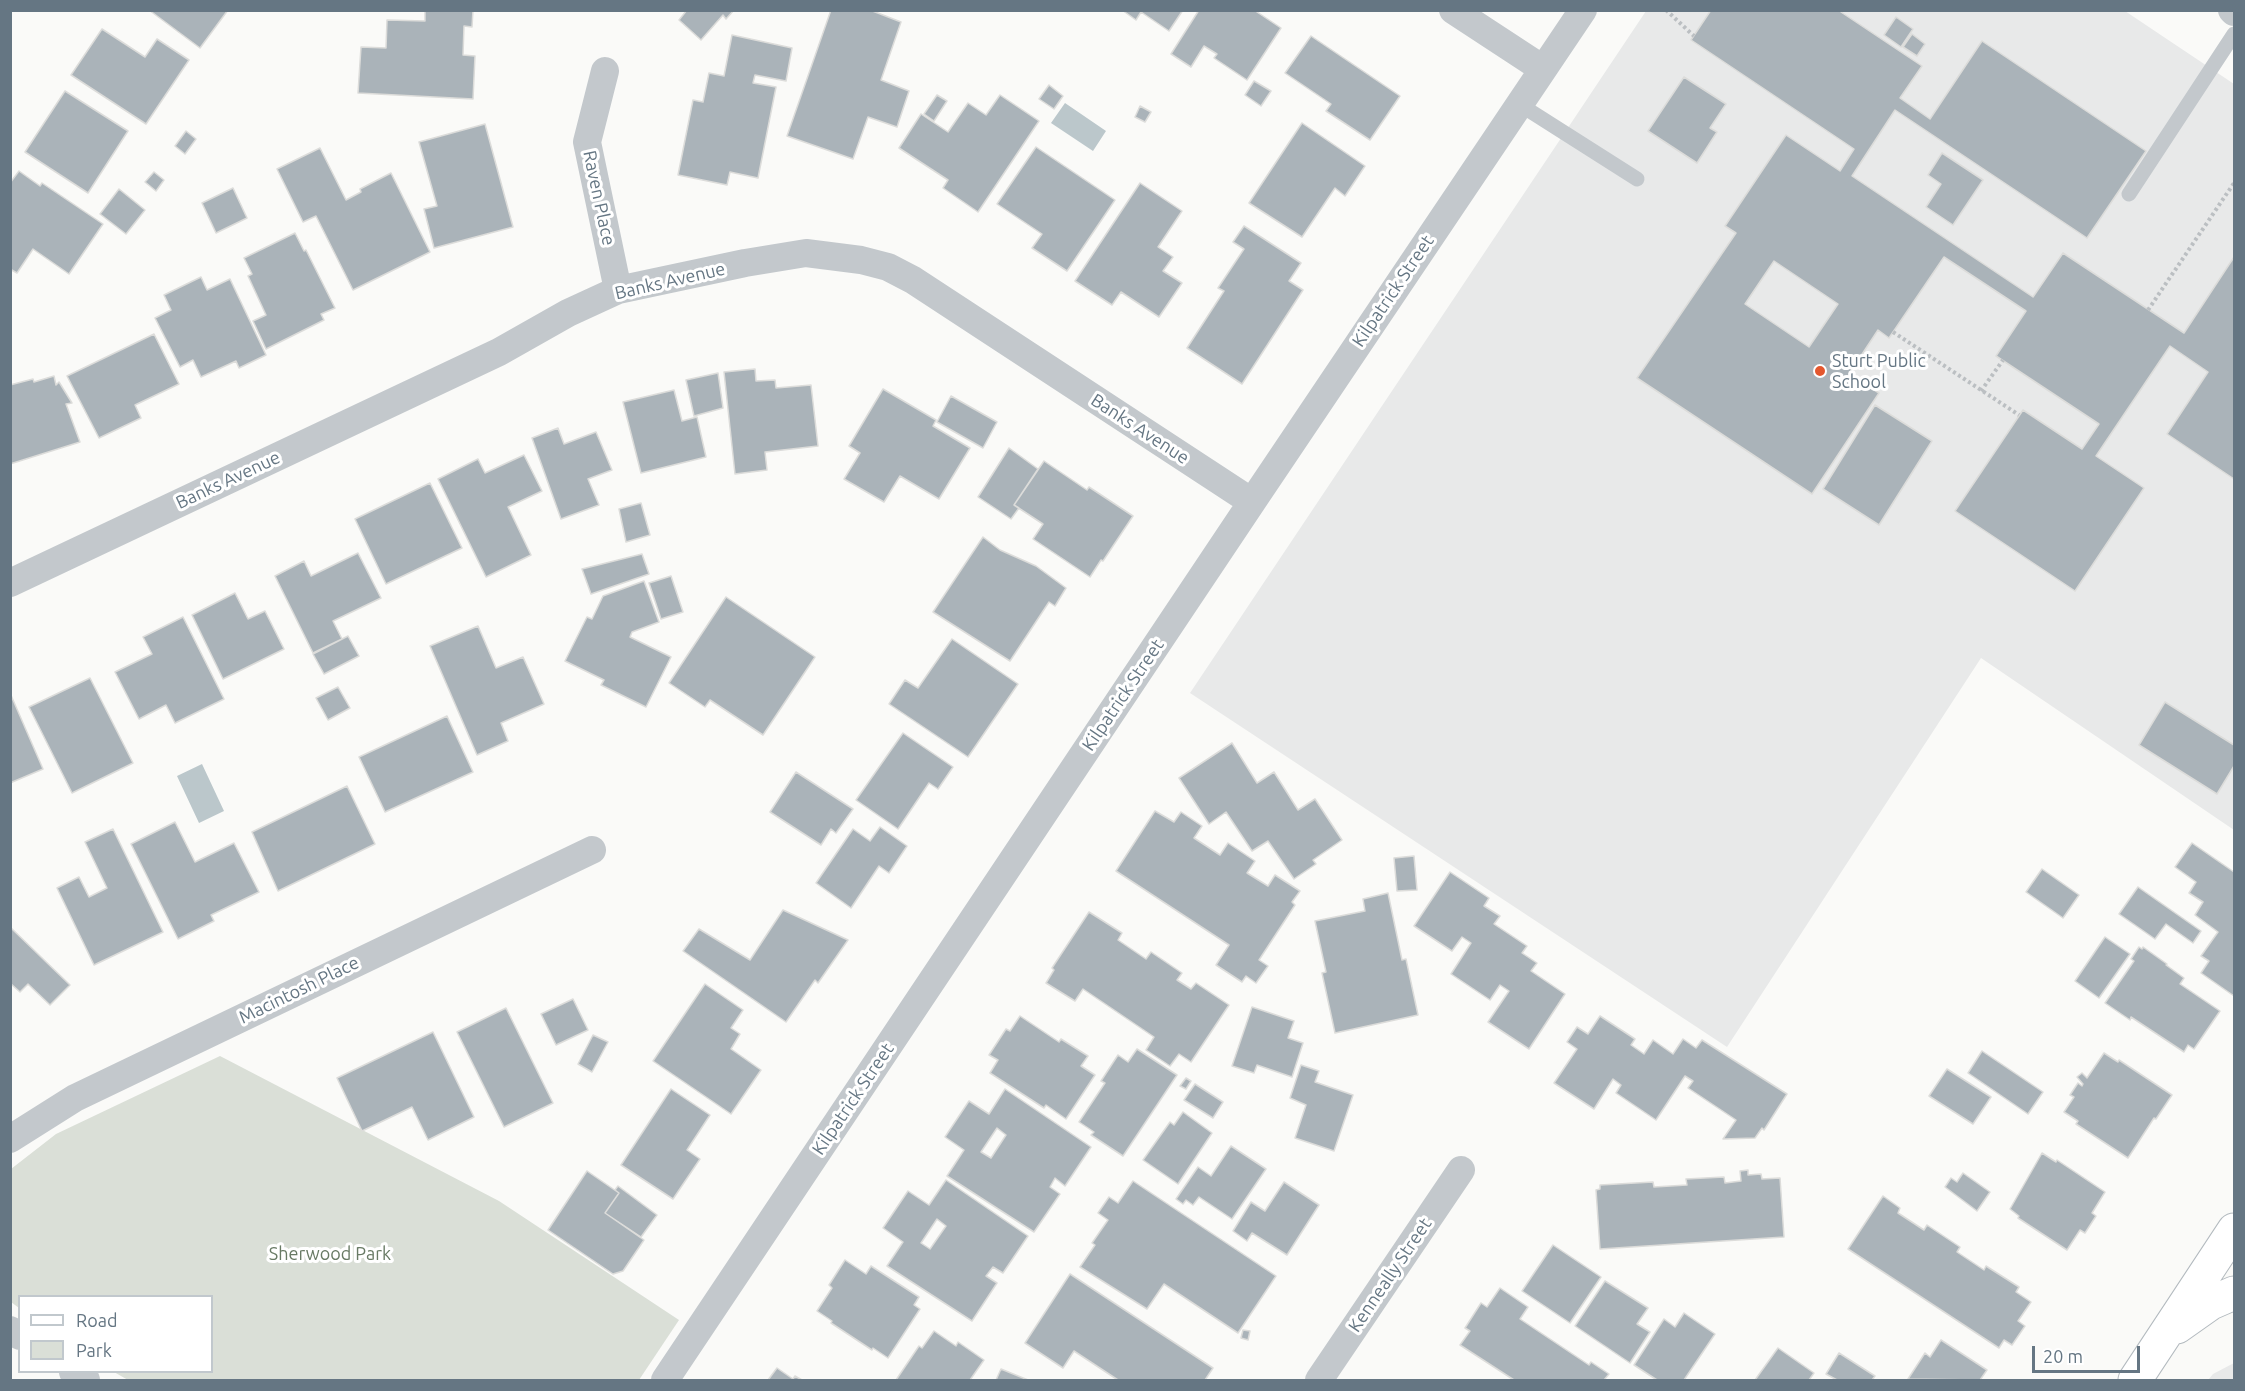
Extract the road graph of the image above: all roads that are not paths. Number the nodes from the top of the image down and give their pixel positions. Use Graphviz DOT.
graph roads {
  1 [pos="1453,10"];
  2 [pos="1583,10"];
  3 [pos="2235,34"];
  4 [pos="1543,69"];
  5 [pos="604,71"];
  6 [pos="1519,104"];
  7 [pos="1637,179"];
  8 [pos="2129,194"];
  9 [pos="618,290"];
  10 [pos="1252,502"];
  11 [pos="10,583"];
  12 [pos="592,850"];
  13 [pos="10,1139"];
  14 [pos="1461,1170"];
  15 [pos="2235,1230"];
  16 [pos="2235,1293"];
  17 [pos="2165,1336"];
  18 [pos="665,1380"];
  19 [pos="1320,1380"];
  20 [pos="2135,1380"];
  1 -- 4 [label="street"];
  2 -- 4 [label="street, Kilpatrick Street"];
  3 -- 8 [label="lane"];
  4 -- 6 [label="street, Kilpatrick Street"];
  5 -- 9 [label="street, Raven Place"];
  6 -- 7 [label="lane"];
  6 -- 10 [label="street, Kilpatrick Street"];
  9 -- 10 [label="street, Banks Avenue"];
  9 -- 11 [label="street, Banks Avenue"];
  10 -- 18 [label="street, Kilpatrick Street"];
  12 -- 13 [label="street, Macintosh Place"];
  14 -- 19 [label="street, Kenneally Street"];
  15 -- 17 [label="main road"];
  16 -- 17 [label="main road"];
  17 -- 20 [label="main road"];
}
